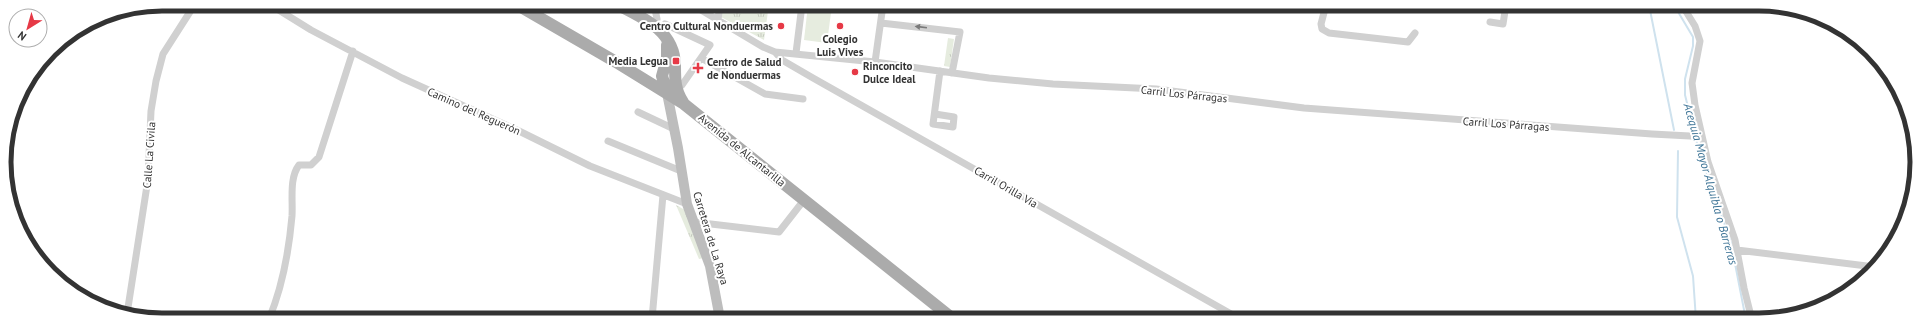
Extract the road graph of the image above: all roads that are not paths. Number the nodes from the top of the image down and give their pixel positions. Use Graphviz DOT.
graph roads {
  1 [pos="191,11"];
  2 [pos="280,11"];
  3 [pos="528,11"];
  4 [pos="629,11"];
  5 [pos="655,11"];
  6 [pos="703,11"];
  7 [pos="719,11"];
  8 [pos="801,11"];
  9 [pos="882,11"];
  10 [pos="1324,11"];
  11 [pos="1505,11"];
  12 [pos="1686,11"];
  13 [pos="657,19"];
  14 [pos="718,20"];
  15 [pos="1490,22"];
  16 [pos="881,23"];
  17 [pos="664,29"];
  18 [pos="1415,32"];
  19 [pos="353,51"];
  20 [pos="776,52"];
  21 [pos="796,53"];
  22 [pos="701,58"];
  23 [pos="875,62"];
  24 [pos="940,71"];
  25 [pos="662,72"];
  26 [pos="952,73"];
  27 [pos="641,76"];
  28 [pos="673,86"];
  29 [pos="803,99"];
  30 [pos="638,112"];
  31 [pos="935,114"];
  32 [pos="674,129"];
  33 [pos="1701,133"];
  34 [pos="608,141"];
  35 [pos="681,171"];
  36 [pos="663,195"];
  37 [pos="804,200"];
  38 [pos="687,204"];
  39 [pos="694,222"];
  40 [pos="1737,250"];
  41 [pos="1869,266"];
  42 [pos="128,309"];
  43 [pos="271,313"];
  44 [pos="653,313"];
  45 [pos="719,313"];
  46 [pos="945,313"];
  47 [pos="1229,313"];
  48 [pos="1750,313"];
  1 -- 42 [label="street, Calle La Civila"];
  2 -- 19 [label="street, Camino del Reguerón"];
  3 -- 27 [label="main road, Avenida de Alcantarilla"];
  4 -- 17 [label="main road"];
  5 -- 13 [label="street"];
  6 -- 14 [label="street, Carril Los Párragas"];
  7 -- 14 [label="street"];
  8 -- 21 [label="street"];
  9 -- 16 [label="street"];
  10 -- 18 [label="street"];
  11 -- 15 [label="street"];
  12 -- 33 [label="street"];
  14 -- 20 [label="street, Carril Los Párragas"];
  16 -- 23 [label="street"];
  26 -- 16 [label="street, one-way"];
  17 -- 22 [label="street"];
  17 -- 25 [label="main road"];
  17 -- 28 [label="main road"];
  19 -- 36 [label="street, Camino del Reguerón"];
  19 -- 43 [label="street"];
  20 -- 21 [label="street, Carril Los Párragas"];
  20 -- 47 [label="street, Carril Orilla Vía"];
  21 -- 23 [label="street, Carril Los Párragas"];
  22 -- 28 [label="street"];
  22 -- 29 [label="street"];
  23 -- 24 [label="street, Carril Los Párragas"];
  24 -- 26 [label="street, Carril Los Párragas"];
  24 -- 31 [label="street"];
  25 -- 27 [label="main road"];
  25 -- 28 [label="main road"];
  25 -- 28 [label="street"];
  26 -- 33 [label="street, Carril Los Párragas"];
  27 -- 28 [label="main road, Avenida de Alcantarilla"];
  28 -- 32 [label="main road, Carretera de La Raya"];
  28 -- 37 [label="main road, Avenida de Alcantarilla"];
  30 -- 32 [label="street"];
  32 -- 35 [label="main road, Carretera de La Raya"];
  33 -- 40 [label="street"];
  34 -- 35 [label="street"];
  35 -- 38 [label="main road, Carretera de La Raya"];
  36 -- 38 [label="street, Camino del Reguerón"];
  36 -- 44 [label="street"];
  37 -- 39 [label="street"];
  37 -- 46 [label="main road, Avenida de Alcantarilla"];
  38 -- 39 [label="main road, Carretera de La Raya"];
  39 -- 45 [label="main road, Carretera de La Raya"];
  40 -- 41 [label="street"];
  40 -- 48 [label="street"];
}
